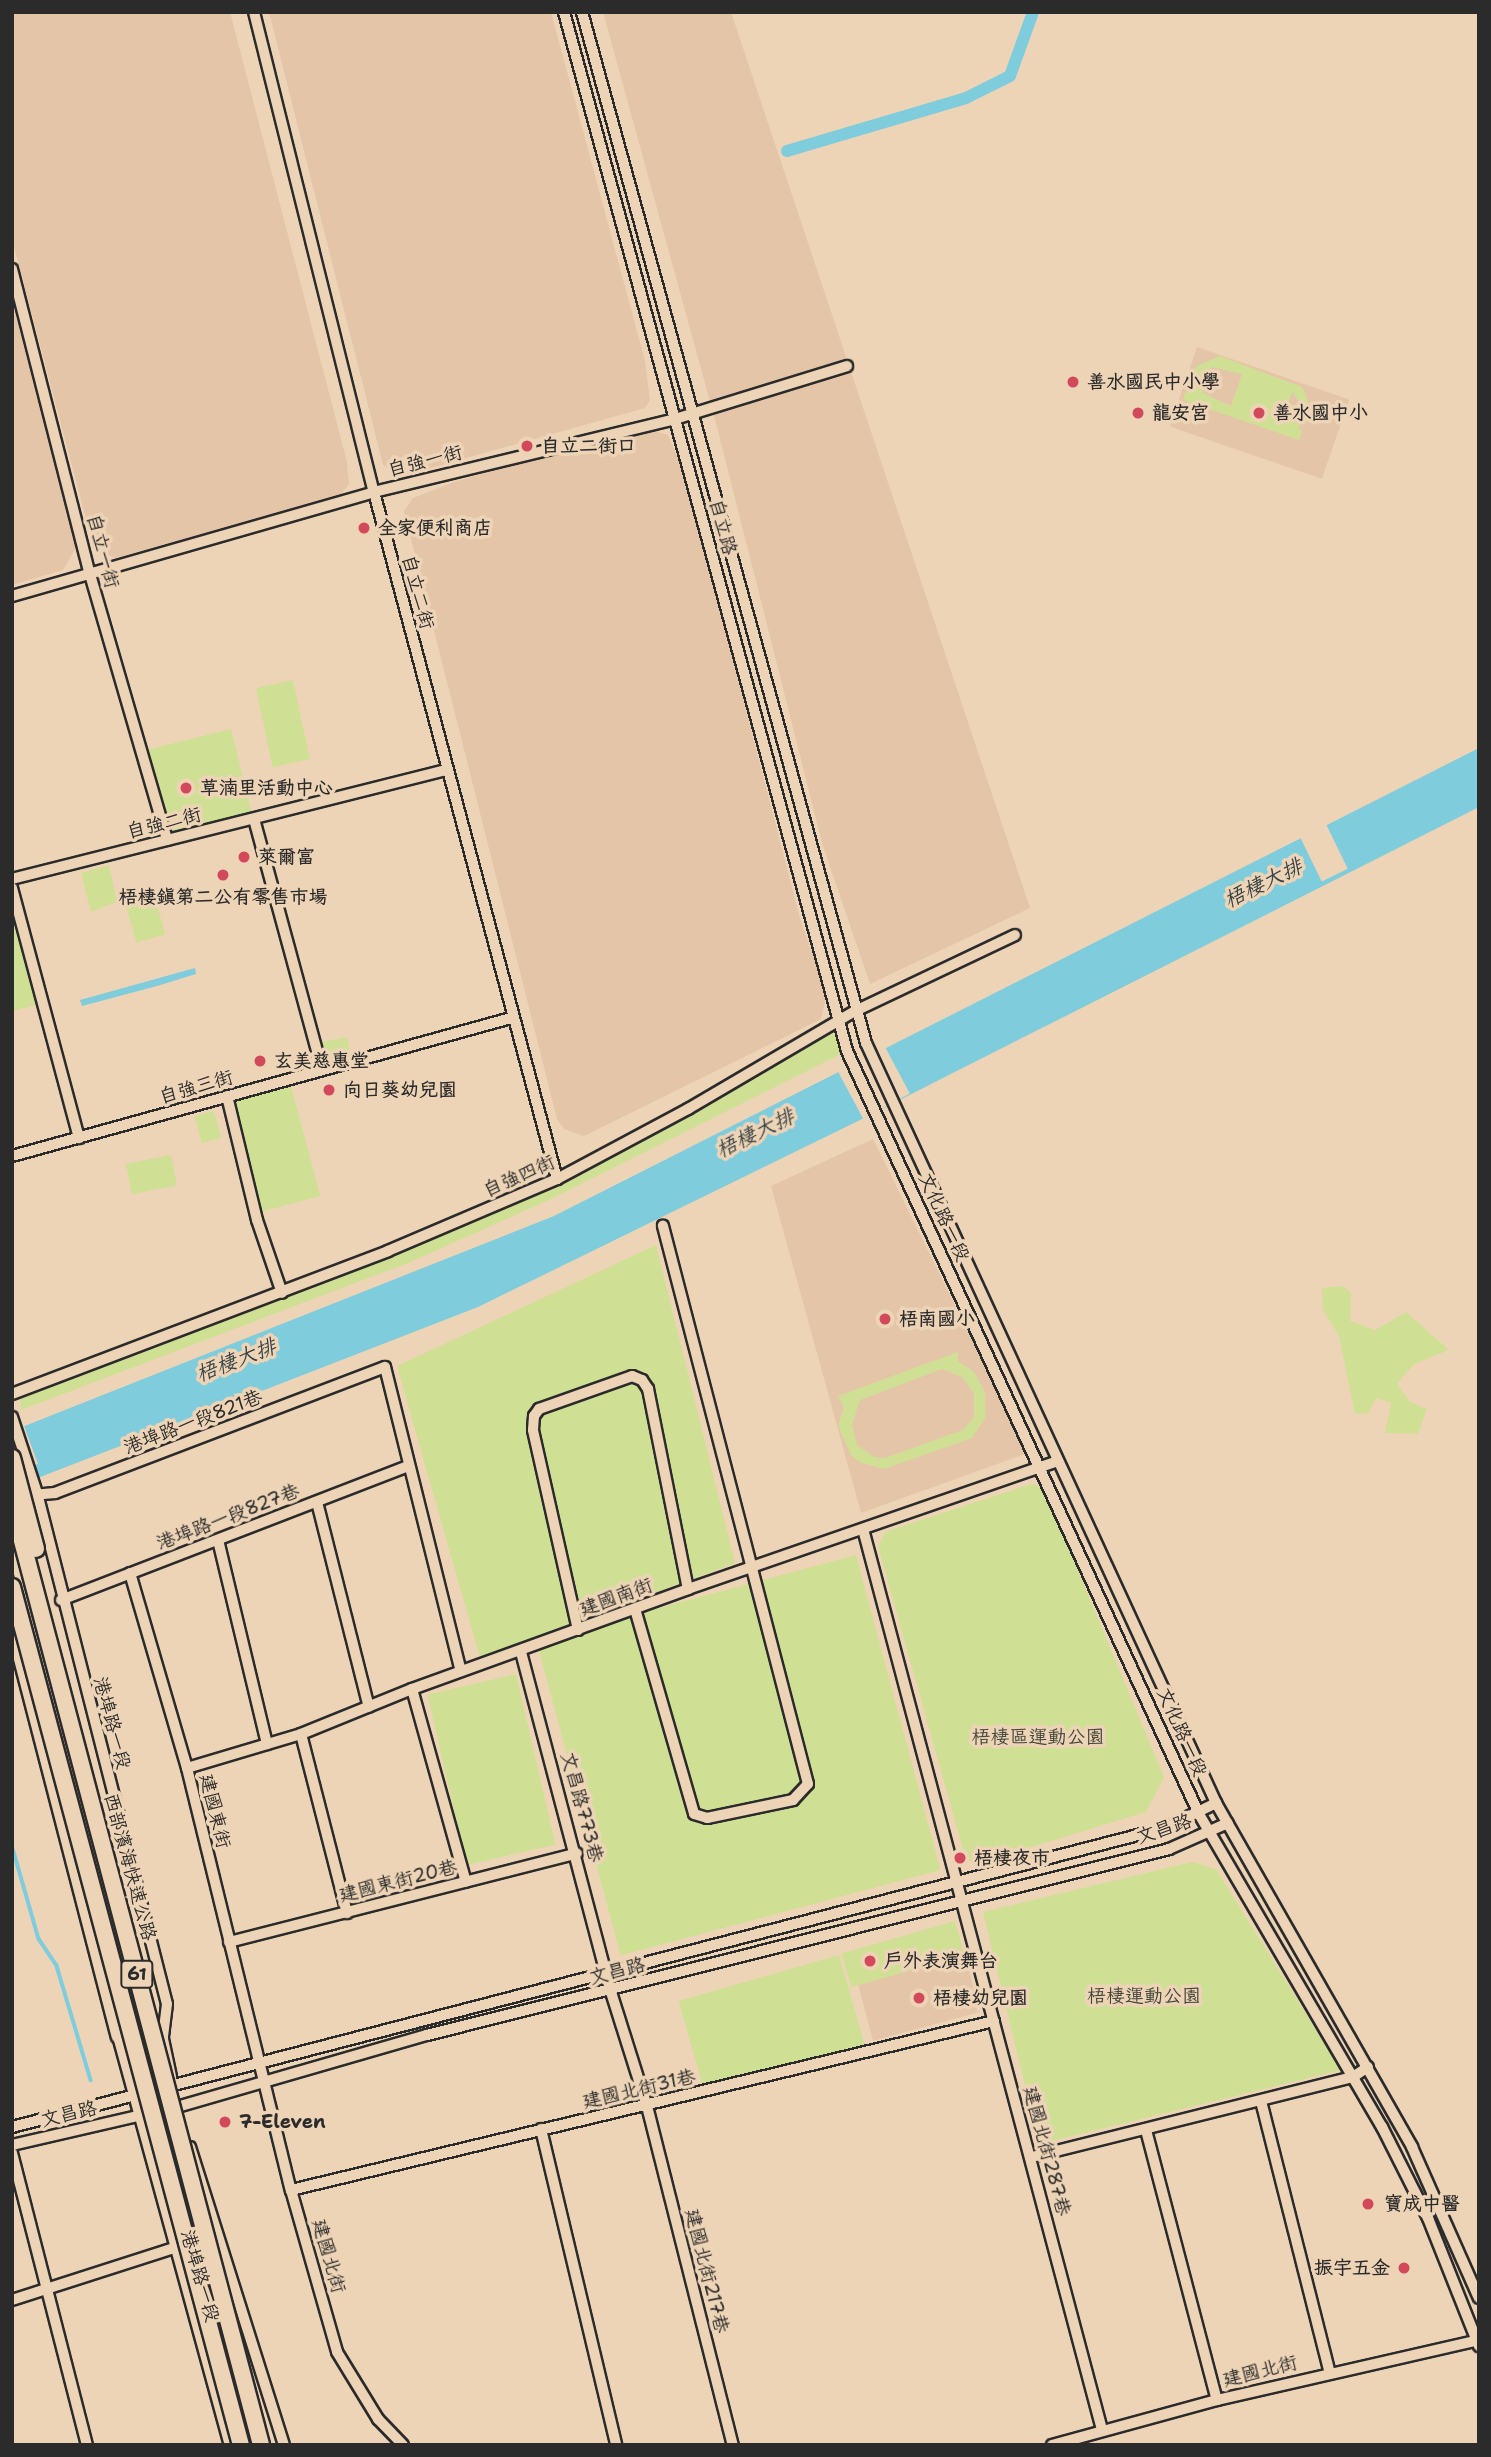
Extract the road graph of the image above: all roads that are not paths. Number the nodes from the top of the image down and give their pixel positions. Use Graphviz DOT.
graph roads {
  1 [pos="254,12"];
  2 [pos="564,12"];
  3 [pos="582,12"];
  4 [pos="12,269"];
  5 [pos="847,366"];
  6 [pos="691,414"];
  7 [pos="675,419"];
  8 [pos="374,492"];
  9 [pos="89,571"];
  10 [pos="12,596"];
  11 [pos="446,771"];
  12 [pos="254,818"];
  13 [pos="167,840"];
  14 [pos="12,879"];
  15 [pos="12,888"];
  16 [pos="1015,935"];
  17 [pos="855,1011"];
  18 [pos="511,1018"];
  19 [pos="840,1023"];
  20 [pos="866,1043"];
  21 [pos="847,1051"];
  22 [pos="322,1070"];
  23 [pos="226,1096"];
  24 [pos="79,1138"];
  25 [pos="12,1156"];
  26 [pos="557,1179"];
  27 [pos="663,1226"];
  28 [pos="282,1293"];
  29 [pos="12,1394"];
  30 [pos="12,1417"];
  31 [pos="12,1458"];
  32 [pos="1057,1461"];
  33 [pos="408,1466"];
  34 [pos="1040,1468"];
  35 [pos="37,1493"];
  36 [pos="12,1502"];
  37 [pos="317,1502"];
  38 [pos="863,1529"];
  39 [pos="218,1540"];
  40 [pos="12,1547"];
  41 [pos="751,1569"];
  42 [pos="130,1573"];
  43 [pos="12,1587"];
  44 [pos="688,1589"];
  45 [pos="61,1600"];
  46 [pos="635,1609"];
  47 [pos="12,1620"];
  48 [pos="578,1630"];
  49 [pos="12,1650"];
  50 [pos="521,1652"];
  51 [pos="461,1671"];
  52 [pos="412,1689"];
  53 [pos="369,1707"];
  54 [pos="302,1734"];
  55 [pos="267,1744"];
  56 [pos="187,1768"];
  57 [pos="1216,1802"];
  58 [pos="1199,1814"];
  59 [pos="1228,1823"];
  60 [pos="1209,1832"];
  61 [pos="577,1853"];
  62 [pos="957,1881"];
  63 [pos="466,1882"];
  64 [pos="960,1900"];
  65 [pos="347,1913"];
  66 [pos="113,1930"];
  67 [pos="229,1942"];
  68 [pos="607,1973"];
  69 [pos="611,1992"];
  70 [pos="994,2021"];
  71 [pos="119,2035"];
  72 [pos="163,2039"];
  73 [pos="259,2060"];
  74 [pos="1368,2067"];
  75 [pos="1353,2077"];
  76 [pos="263,2080"];
  77 [pos="173,2087"];
  78 [pos="134,2097"];
  79 [pos="1261,2101"];
  80 [pos="647,2106"];
  81 [pos="177,2107"];
  82 [pos="138,2116"];
  83 [pos="12,2127"];
  84 [pos="541,2129"];
  85 [pos="1146,2130"];
  86 [pos="12,2145"];
  87 [pos="12,2152"];
  88 [pos="1032,2157"];
  89 [pos="291,2190"];
  90 [pos="174,2248"];
  91 [pos="44,2289"];
  92 [pos="1479,2298"];
  93 [pos="12,2300"];
  94 [pos="1478,2342"];
  95 [pos="1330,2373"];
  96 [pos="1217,2400"];
  97 [pos="1102,2430"];
  98 [pos="87,2445"];
  99 [pos="230,2445"];
  100 [pos="241,2445"];
  101 [pos="261,2445"];
  102 [pos="284,2445"];
  103 [pos="403,2445"];
  104 [pos="616,2445"];
  105 [pos="733,2445"];
  106 [pos="1052,2445"];
  1 -- 8 [label="street, 自立二街"];
  2 -- 7 [label="street, 自立路"];
  3 -- 6 [label="street, 自立路"];
  4 -- 9 [label="street, 自立一街"];
  5 -- 6 [label="street, 自強一街"];
  6 -- 7 [label="street, 自強一街"];
  6 -- 17 [label="street, 自立路"];
  7 -- 8 [label="street, 自強一街"];
  7 -- 19 [label="street, 自立路"];
  8 -- 9 [label="street, 自強一街"];
  8 -- 11 [label="street, 自立二街"];
  9 -- 10 [label="street, 自強一街"];
  9 -- 13 [label="street, 自立一街"];
  11 -- 12 [label="street, 自強二街"];
  11 -- 18 [label="street, 自立二街"];
  12 -- 13 [label="street, 自強二街"];
  12 -- 22 [label="street"];
  13 -- 14 [label="street, 自強二街"];
  15 -- 24 [label="street"];
  16 -- 17 [label="street, 自強四街"];
  17 -- 19 [label="street, 自強四街"];
  17 -- 20 [label="street, 自立路"];
  18 -- 22 [label="street, 自強三街"];
  18 -- 26 [label="street, 自立二街"];
  19 -- 21 [label="street, 自立路"];
  19 -- 26 [label="street, 自強四街"];
  20 -- 32 [label="street, 文化路一段"];
  21 -- 34 [label="street, 文化路一段"];
  22 -- 23 [label="street, 自強三街"];
  23 -- 24 [label="street, 自強三街"];
  23 -- 28 [label="street"];
  24 -- 25 [label="street, 自強三街"];
  26 -- 28 [label="street, 自強四街"];
  27 -- 41 [label="street"];
  28 -- 29 [label="street, 自強四街"];
  30 -- 35 [label="street, 港埠路一段"];
  31 -- 72 [label="highway, bridge"];
  32 -- 34 [label="street, 建國南街"];
  32 -- 57 [label="street, 文化路一段"];
  33 -- 35 [label="street, 港埠路一段821巷"];
  33 -- 37 [label="street, 港埠路一段827巷"];
  33 -- 51 [label="street"];
  34 -- 38 [label="street, 建國南街"];
  34 -- 58 [label="street, 文化路一段"];
  35 -- 36 [label="street, 港埠路一段821巷"];
  35 -- 45 [label="street, 港埠路一段"];
  36 -- 101 [label="highway, 西部濱海快速公路 / 61, bridge"];
  37 -- 39 [label="street, 港埠路一段827巷"];
  37 -- 53 [label="street"];
  38 -- 41 [label="street, 建國南街"];
  38 -- 62 [label="street, 建國北街287巷"];
  39 -- 42 [label="street, 港埠路一段827巷"];
  39 -- 55 [label="street"];
  40 -- 66 [label="street, 港埠路一段"];
  41 -- 44 [label="street, 建國南街"];
  41 -- 46 [label="street"];
  42 -- 45 [label="street, 港埠路一段827巷"];
  42 -- 56 [label="street, 建國東街"];
  43 -- 100 [label="highway, 61, bridge"];
  44 -- 46 [label="street, 建國南街"];
  44 -- 48 [label="street"];
  45 -- 72 [label="street, 港埠路一段"];
  46 -- 48 [label="street, 建國南街"];
  47 -- 71 [label="highway"];
  48 -- 50 [label="street, 建國南街"];
  49 -- 71 [label="street, 港埠路一段"];
  50 -- 51 [label="street, 建國南街"];
  50 -- 61 [label="street, 文昌路773巷"];
  51 -- 52 [label="street, 建國南街"];
  52 -- 53 [label="street, 建國南街"];
  52 -- 63 [label="street"];
  53 -- 54 [label="street, 建國南街"];
  54 -- 55 [label="street, 建國南街"];
  54 -- 65 [label="street"];
  55 -- 56 [label="street, 建國南街"];
  56 -- 67 [label="street, 建國東街"];
  57 -- 58 [label="street, 文昌路"];
  57 -- 59 [label="street, 文化路一段"];
  58 -- 60 [label="street, 文化路一段"];
  58 -- 62 [label="street, 文昌路"];
  59 -- 60 [label="street, 文昌路"];
  59 -- 74 [label="street, 文化路一段"];
  60 -- 64 [label="street, 文昌路"];
  60 -- 75 [label="street, 文化路一段"];
  61 -- 63 [label="street, 建國東街20巷"];
  61 -- 68 [label="street, 文昌路773巷"];
  62 -- 64 [label="street, 建國北街287巷"];
  62 -- 68 [label="street, 文昌路"];
  63 -- 65 [label="street, 建國東街20巷"];
  64 -- 69 [label="street, 文昌路"];
  64 -- 70 [label="street, 建國北街287巷"];
  65 -- 67 [label="street, 建國東街20巷"];
  66 -- 71 [label="street, 港埠路一段"];
  66 -- 72 [label="street, 港埠路一段"];
  67 -- 73 [label="street, 建國東街"];
  68 -- 69 [label="street, 文昌路773巷"];
  68 -- 73 [label="street, 文昌路"];
  69 -- 76 [label="street, 文昌路"];
  69 -- 80 [label="street, 建國北街217巷"];
  70 -- 80 [label="street, 建國北街31巷"];
  70 -- 88 [label="street, 建國北街287巷"];
  71 -- 78 [label="street, 港埠路一段"];
  72 -- 77 [label="street, 港埠路一段"];
  73 -- 76 [label="street, 建國北街"];
  73 -- 77 [label="street, 文昌路"];
  74 -- 75 [label="street"];
  74 -- 92 [label="street, 文化路一段"];
  75 -- 79 [label="street"];
  75 -- 94 [label="street, 文化路一段"];
  76 -- 81 [label="street, 文昌路"];
  76 -- 89 [label="street, 建國北街"];
  77 -- 78 [label="street, 文昌路"];
  77 -- 81 [label="street, 港埠路一段"];
  78 -- 82 [label="street, 港埠路一段"];
  78 -- 83 [label="street, 文昌路"];
  79 -- 85 [label="street"];
  79 -- 95 [label="street"];
  80 -- 84 [label="street, 建國北街31巷"];
  80 -- 105 [label="street, 建國北街217巷"];
  81 -- 82 [label="street, 文昌路"];
  81 -- 102 [label="street, 港埠路一段"];
  82 -- 86 [label="street, 文昌路"];
  82 -- 90 [label="street, 港埠路一段"];
  84 -- 89 [label="street, 建國北街31巷"];
  84 -- 104 [label="street"];
  85 -- 88 [label="street"];
  85 -- 96 [label="street"];
  87 -- 91 [label="street"];
  88 -- 97 [label="street, 建國北街287巷"];
  89 -- 103 [label="street, 建國北街"];
  90 -- 91 [label="street"];
  90 -- 99 [label="street, 港埠路一段"];
  91 -- 93 [label="street"];
  91 -- 98 [label="street"];
  94 -- 95 [label="street, 建國北街"];
  95 -- 96 [label="street, 建國北街"];
  96 -- 97 [label="street, 建國北街"];
  97 -- 106 [label="street, 建國北街"];
}
